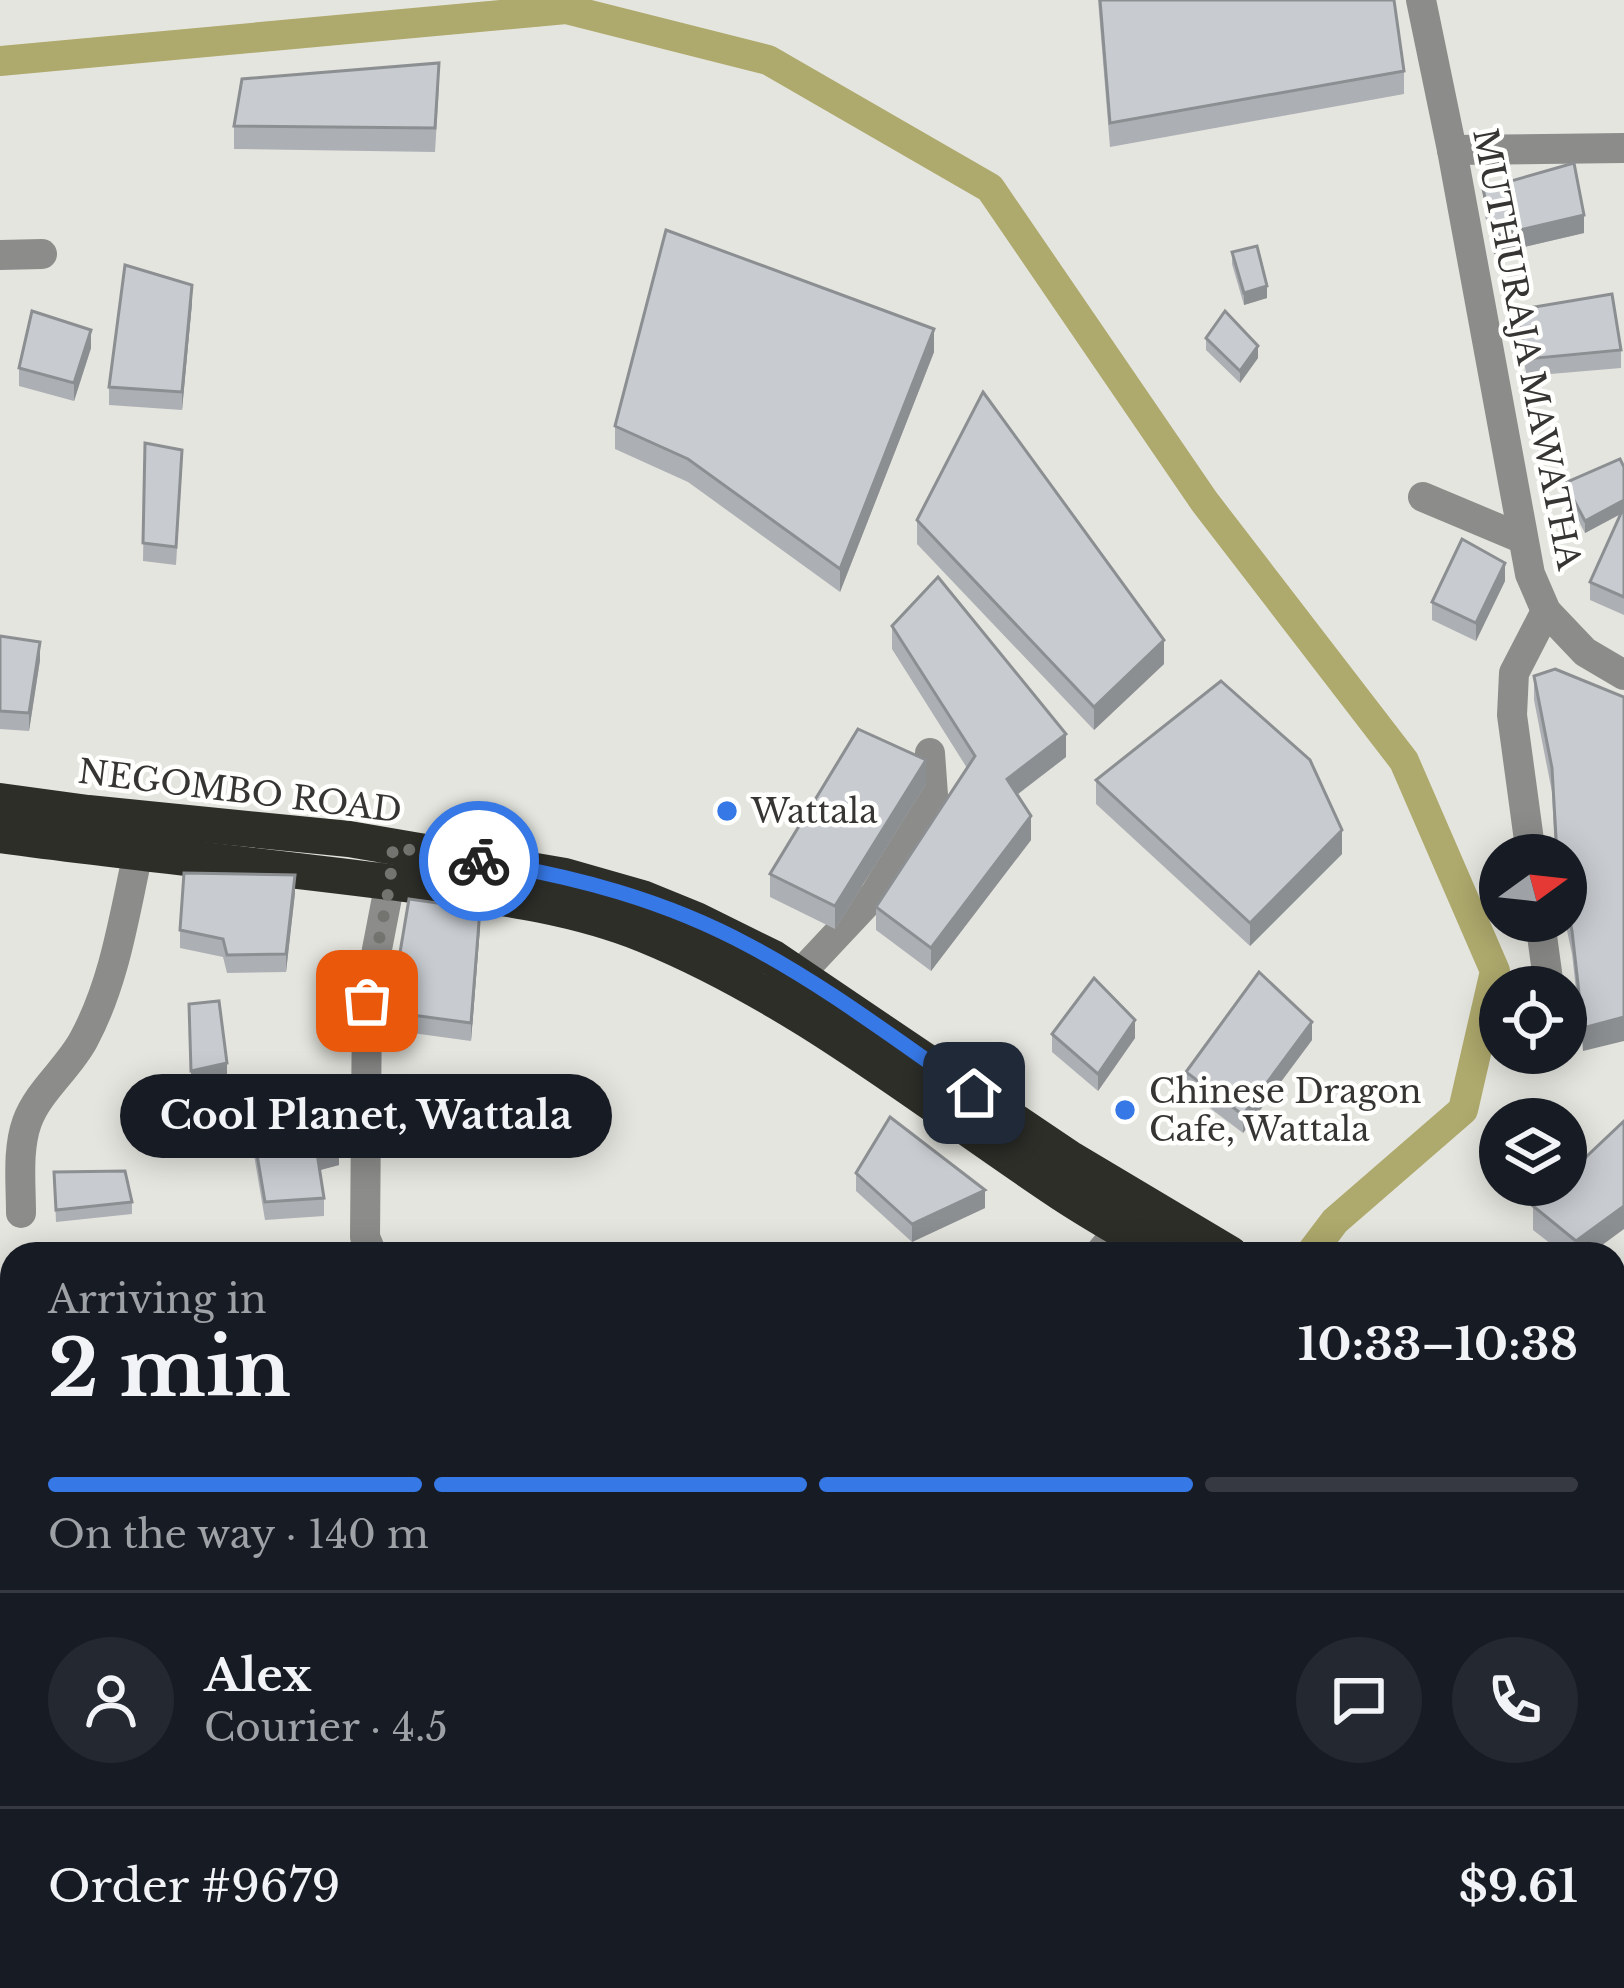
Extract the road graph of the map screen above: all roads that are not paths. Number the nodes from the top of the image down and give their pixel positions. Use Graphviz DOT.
graph roads {
  1 [pos="1421,0"];
  2 [pos="1624,148"];
  3 [pos="1452,150"];
  4 [pos="42,254"];
  5 [pos="0,255"];
  6 [pos="1423,496"];
  7 [pos="1522,539"];
  8 [pos="1546,610"];
  9 [pos="1624,675"];
  10 [pos="930,753"];
  11 [pos="0,801"];
  12 [pos="1528,834"];
  13 [pos="0,835"];
  14 [pos="138,854"];
  15 [pos="392,865"];
  16 [pos="787,988"];
  17 [pos="21,1214"];
  18 [pos="1110,1241"];
  19 [pos="367,1242"];
  20 [pos="1210,1242"];
  1 -- 3 [label="street, MUTHURAJA MAWATHA"];
  2 -- 3 [label="street"];
  3 -- 7 [label="street, MUTHURAJA MAWATHA"];
  4 -- 5 [label="street"];
  6 -- 7 [label="street"];
  7 -- 8 [label="street, MUTHURAJA MAWATHA"];
  8 -- 9 [label="street, MUTHURAJA MAWATHA"];
  8 -- 12 [label="street"];
  10 -- 16 [label="street"];
  11 -- 15 [label="highway, NEGOMBO ROAD"];
  13 -- 14 [label="highway, NEGOMBO ROAD"];
  14 -- 15 [label="highway, NEGOMBO ROAD"];
  14 -- 17 [label="street"];
  15 -- 16 [label="highway, NEGOMBO ROAD"];
  15 -- 19 [label="street"];
  16 -- 18 [label="highway, NEGOMBO ROAD"];
  16 -- 20 [label="highway, NEGOMBO ROAD"];
}
